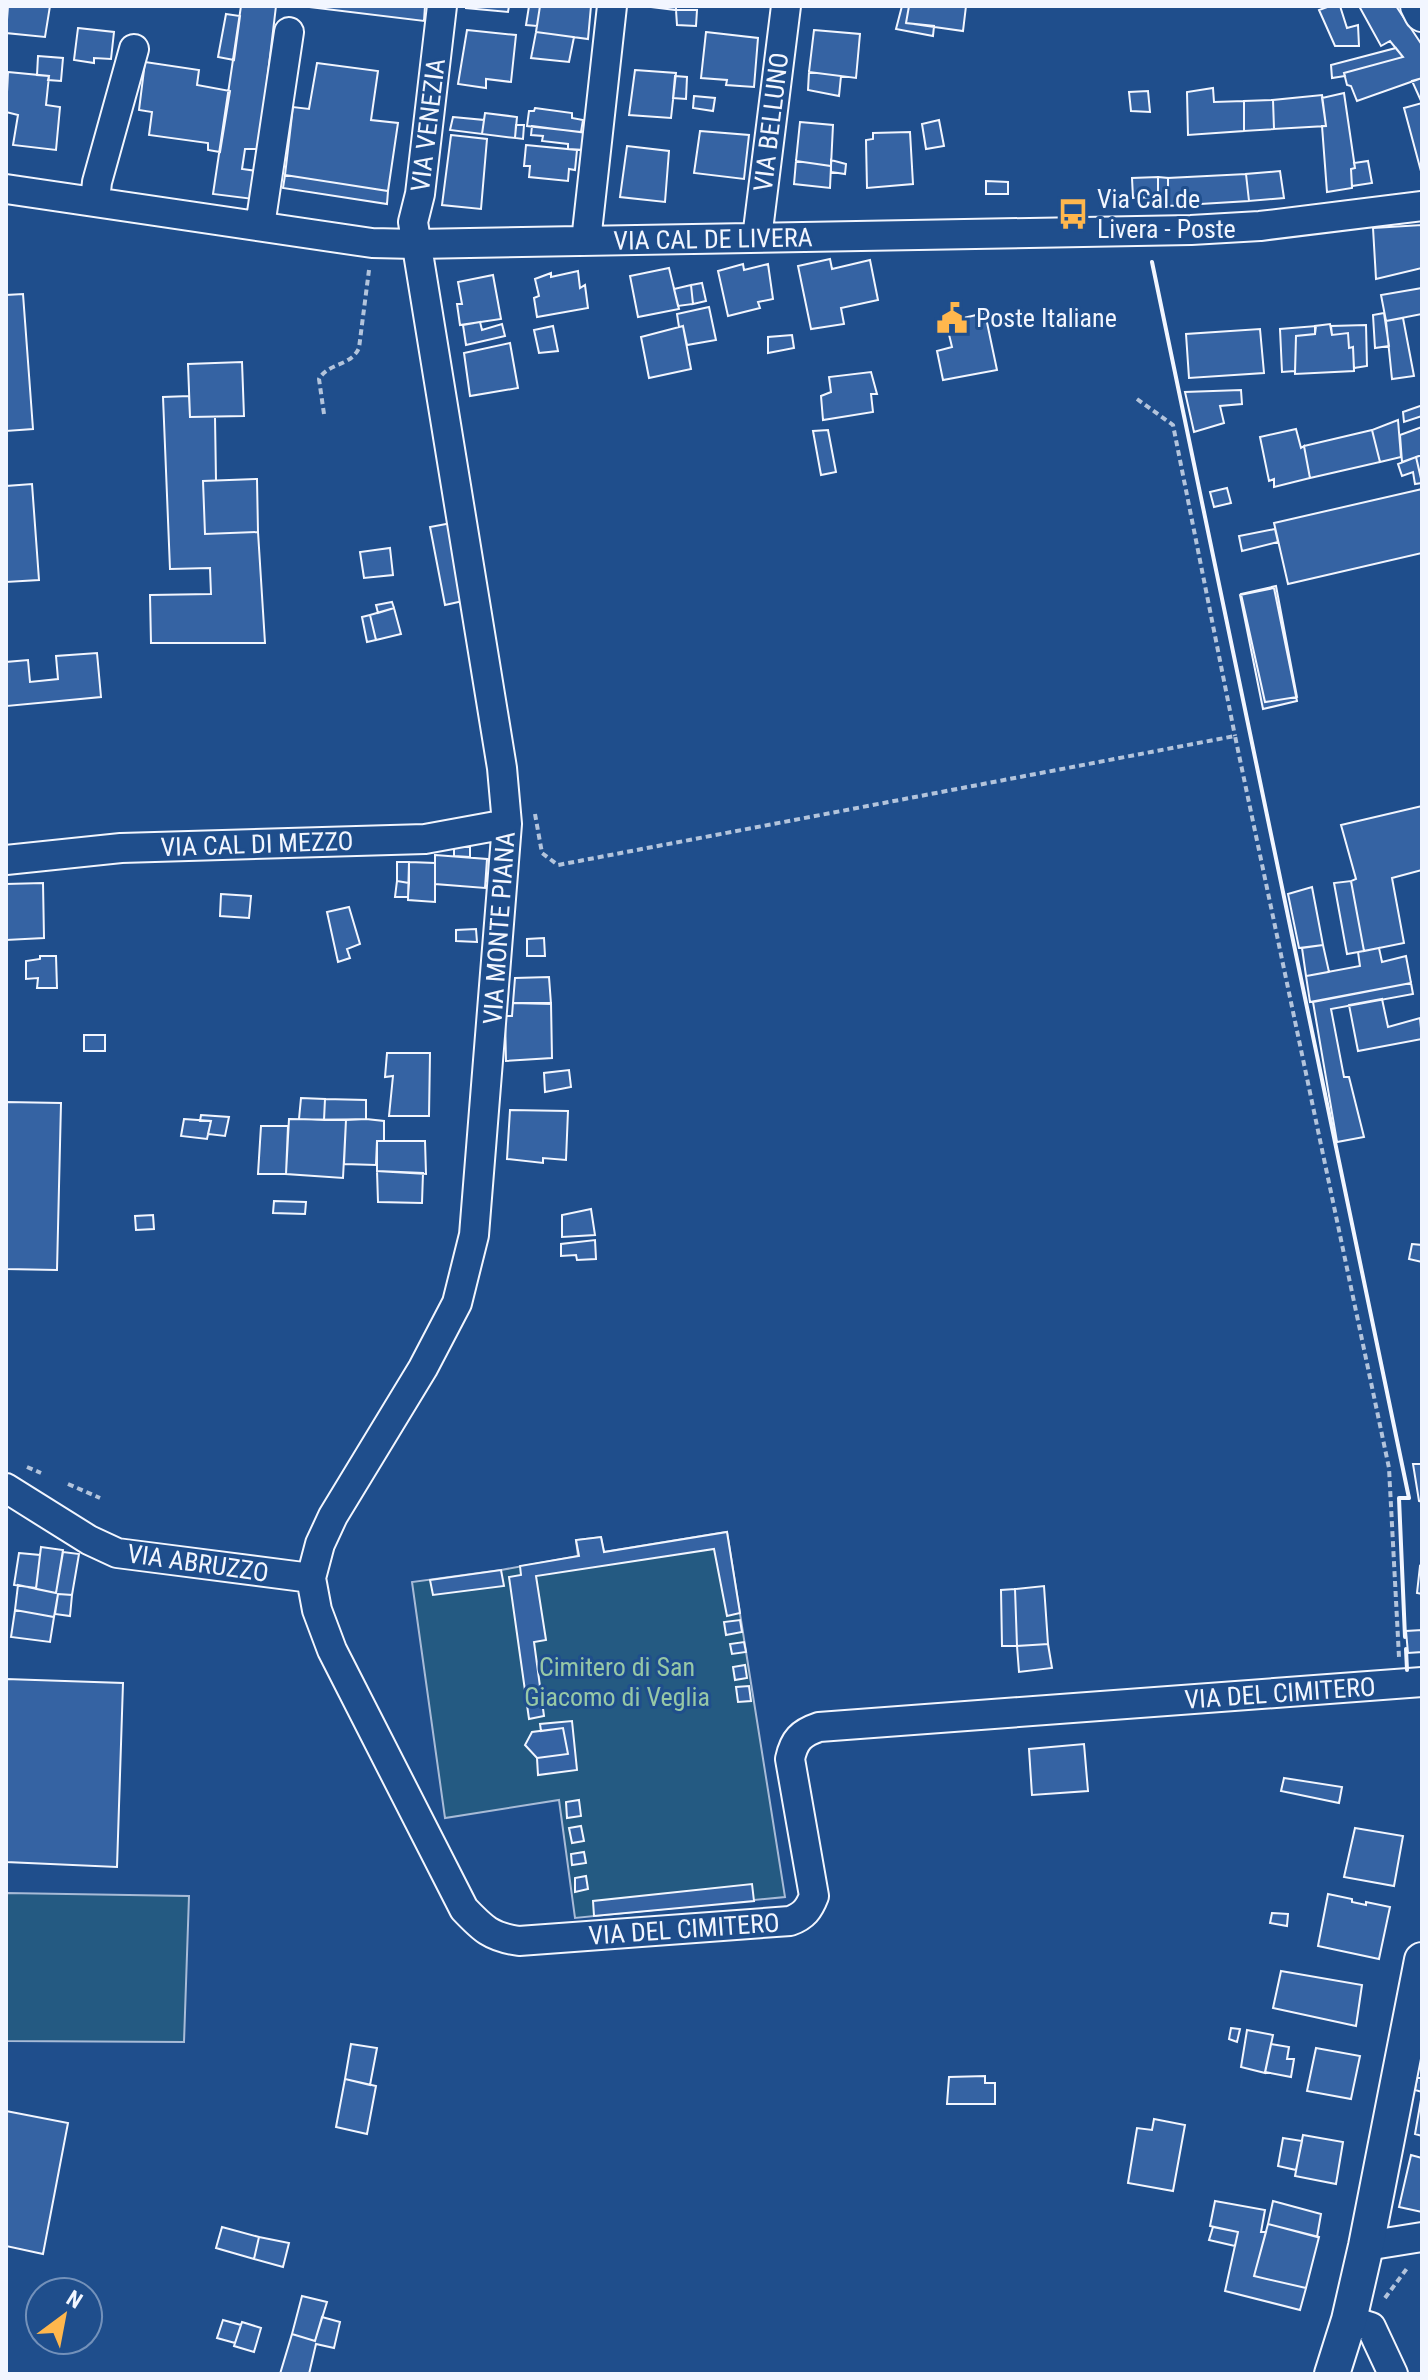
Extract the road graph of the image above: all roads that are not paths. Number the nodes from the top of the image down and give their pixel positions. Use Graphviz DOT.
graph roads {
  1 [pos="442,6"];
  2 [pos="612,6"];
  3 [pos="786,6"];
  4 [pos="1418,6"];
  5 [pos="1422,14"];
  6 [pos="289,32"];
  7 [pos="134,49"];
  8 [pos="6,189"];
  9 [pos="95,201"];
  10 [pos="1422,206"];
  11 [pos="260,226"];
  12 [pos="757,238"];
  13 [pos="586,241"];
  14 [pos="416,244"];
  15 [pos="507,824"];
  16 [pos="6,860"];
  17 [pos="6,1488"];
  18 [pos="311,1578"];
  19 [pos="1422,1682"];
  20 [pos="1422,1960"];
  21 [pos="1422,2237"];
  22 [pos="1366,2246"];
  23 [pos="1349,2320"];
  24 [pos="1332,2374"];
  25 [pos="1393,2374"];
  1 -- 14 [label="street, VIA VENEZIA"];
  2 -- 13 [label="street"];
  3 -- 12 [label="street, VIA BELLUNO"];
  4 -- 5 [label="main road"];
  6 -- 11 [label="street"];
  7 -- 9 [label="street"];
  8 -- 9 [label="street, VIA CAL DE LIVERA"];
  9 -- 11 [label="street, VIA CAL DE LIVERA"];
  10 -- 12 [label="street, VIA CAL DE LIVERA"];
  11 -- 14 [label="street, VIA CAL DE LIVERA"];
  12 -- 13 [label="street, VIA CAL DE LIVERA"];
  13 -- 14 [label="street, VIA CAL DE LIVERA"];
  14 -- 15 [label="street, VIA MONTE PIANA"];
  15 -- 16 [label="street, VIA CAL DI MEZZO"];
  15 -- 18 [label="street, VIA MONTE PIANA"];
  17 -- 18 [label="street, VIA ABRUZZO"];
  18 -- 19 [label="street, VIA DEL CIMITERO"];
  20 -- 22 [label="main road"];
  21 -- 22 [label="street"];
  22 -- 23 [label="main road"];
  23 -- 24 [label="main road"];
  23 -- 25 [label="street"];
}
